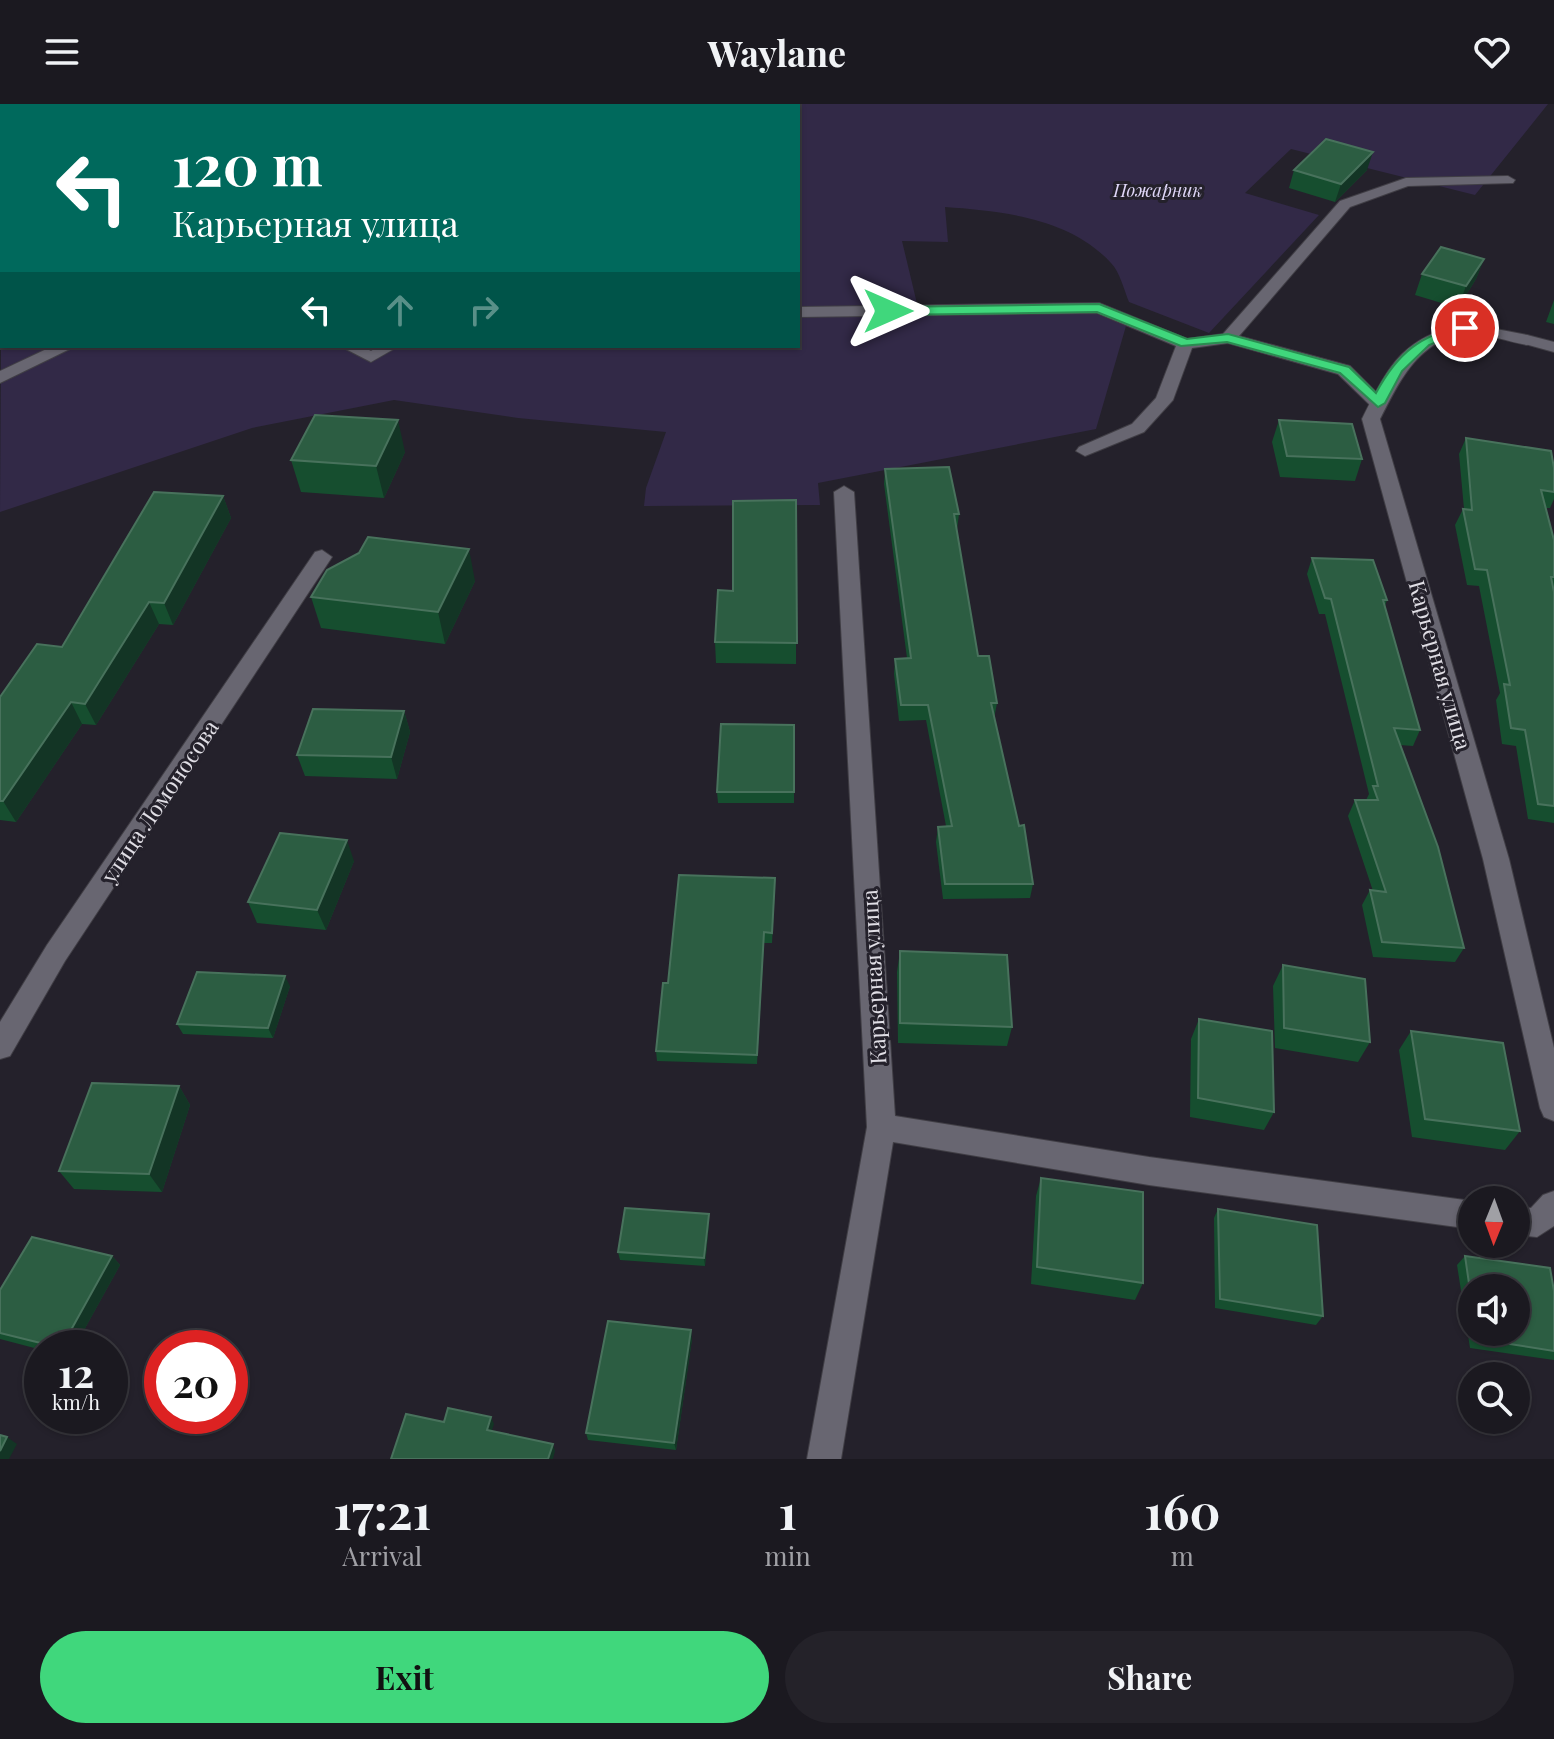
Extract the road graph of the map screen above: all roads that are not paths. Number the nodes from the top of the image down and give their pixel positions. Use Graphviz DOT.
graph roads {
  1 [pos="1508,180"];
  2 [pos="800,312"];
  3 [pos="1228,338"];
  4 [pos="1527,340"];
  5 [pos="1185,344"];
  6 [pos="1554,347"];
  7 [pos="63,348"];
  8 [pos="352,348"];
  9 [pos="387,348"];
  10 [pos="0,378"];
  11 [pos="1378,403"];
  12 [pos="1085,451"];
  13 [pos="844,492"];
  14 [pos="322,557"];
  15 [pos="0,1047"];
  16 [pos="1554,1108"];
  17 [pos="881,1127"];
  18 [pos="1554,1205"];
  19 [pos="1458,1213"];
  20 [pos="1530,1222"];
  21 [pos="824,1459"];
  1 -- 3 [label="lane"];
  2 -- 5 [label="lane"];
  3 -- 5 [label="lane"];
  3 -- 11 [label="lane"];
  4 -- 6 [label="lane"];
  4 -- 11 [label="street, Карьерная улица"];
  5 -- 12 [label="lane"];
  7 -- 10 [label="street"];
  8 -- 9 [label="lane"];
  11 -- 16 [label="street, Карьерная улица"];
  13 -- 17 [label="street, Карьерная улица"];
  14 -- 15 [label="street, улица Ломоносова"];
  17 -- 19 [label="street"];
  17 -- 21 [label="street, Карьерная улица"];
  18 -- 20 [label="street"];
}
